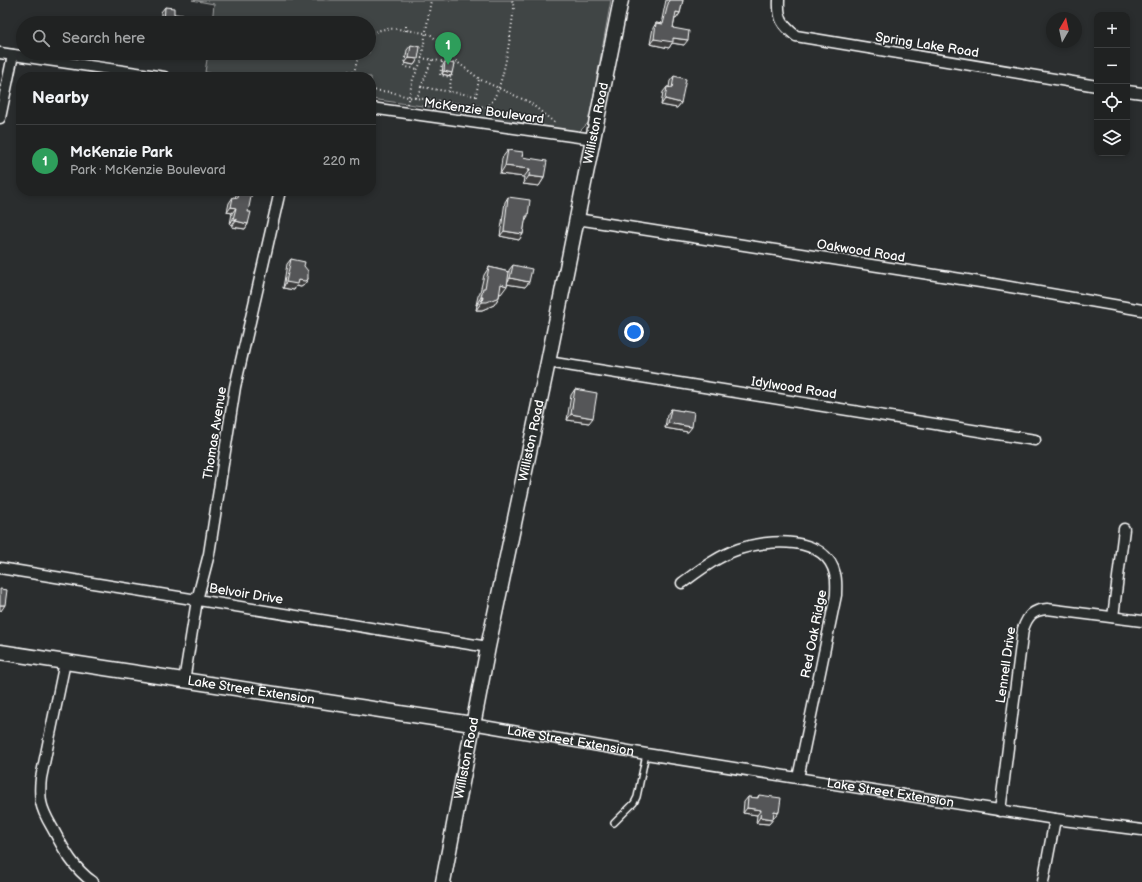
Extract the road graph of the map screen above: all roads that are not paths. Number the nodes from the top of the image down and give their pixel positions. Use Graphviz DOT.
graph roads {
  1 [pos="621,0"];
  2 [pos="779,0"];
  3 [pos="0,52"];
  4 [pos="13,54"];
  5 [pos="16,54"];
  6 [pos="52,60"];
  7 [pos="131,72"];
  8 [pos="1094,86"];
  9 [pos="1130,92"];
  10 [pos="1142,94"];
  11 [pos="376,109"];
  12 [pos="0,118"];
  13 [pos="593,139"];
  14 [pos="279,196"];
  15 [pos="577,219"];
  16 [pos="1142,310"];
  17 [pos="548,362"];
  18 [pos="1035,440"];
  19 [pos="1124,529"];
  20 [pos="0,568"];
  21 [pos="682,583"];
  22 [pos="197,600"];
  23 [pos="1112,617"];
  24 [pos="1142,621"];
  25 [pos="488,647"];
  26 [pos="0,652"];
  27 [pos="65,662"];
  28 [pos="184,681"];
  29 [pos="472,724"];
  30 [pos="646,754"];
  31 [pos="798,778"];
  32 [pos="1000,811"];
  33 [pos="1055,820"];
  34 [pos="614,823"];
  35 [pos="1142,830"];
  36 [pos="93,882"];
  37 [pos="443,882"];
  38 [pos="1042,882"];
  1 -- 13 [label="main road, Williston Road"];
  2 -- 8 [label="street, Spring Lake Road"];
  3 -- 4 [label="street"];
  4 -- 5 [label="street"];
  4 -- 12 [label="street"];
  6 -- 7 [label="street"];
  9 -- 10 [label="street"];
  11 -- 13 [label="street, McKenzie Boulevard"];
  13 -- 15 [label="main road, Williston Road"];
  14 -- 22 [label="street, Thomas Avenue"];
  15 -- 16 [label="street, Oakwood Road"];
  15 -- 17 [label="main road, Williston Road"];
  17 -- 18 [label="street, Idylwood Road"];
  17 -- 25 [label="main road, Williston Road"];
  19 -- 23 [label="street"];
  20 -- 22 [label="street, Belvoir Drive"];
  21 -- 31 [label="street, Red Oak Ridge"];
  22 -- 25 [label="street, Belvoir Drive"];
  22 -- 28 [label="street, Thomas Avenue"];
  23 -- 24 [label="street, Lennell Drive"];
  23 -- 32 [label="street, Lennell Drive"];
  25 -- 29 [label="main road, Williston Road"];
  26 -- 27 [label="main road, Lake Street Extension"];
  27 -- 28 [label="main road, Lake Street Extension"];
  27 -- 36 [label="street"];
  28 -- 29 [label="main road, Lake Street Extension"];
  29 -- 30 [label="street, Lake Street Extension"];
  29 -- 37 [label="main road, Williston Road"];
  30 -- 31 [label="street, Lake Street Extension"];
  30 -- 34 [label="lane"];
  31 -- 32 [label="street, Lake Street Extension"];
  32 -- 33 [label="street, Lake Street Extension"];
  33 -- 35 [label="street, Lake Street Extension"];
  33 -- 38 [label="street"];
}
